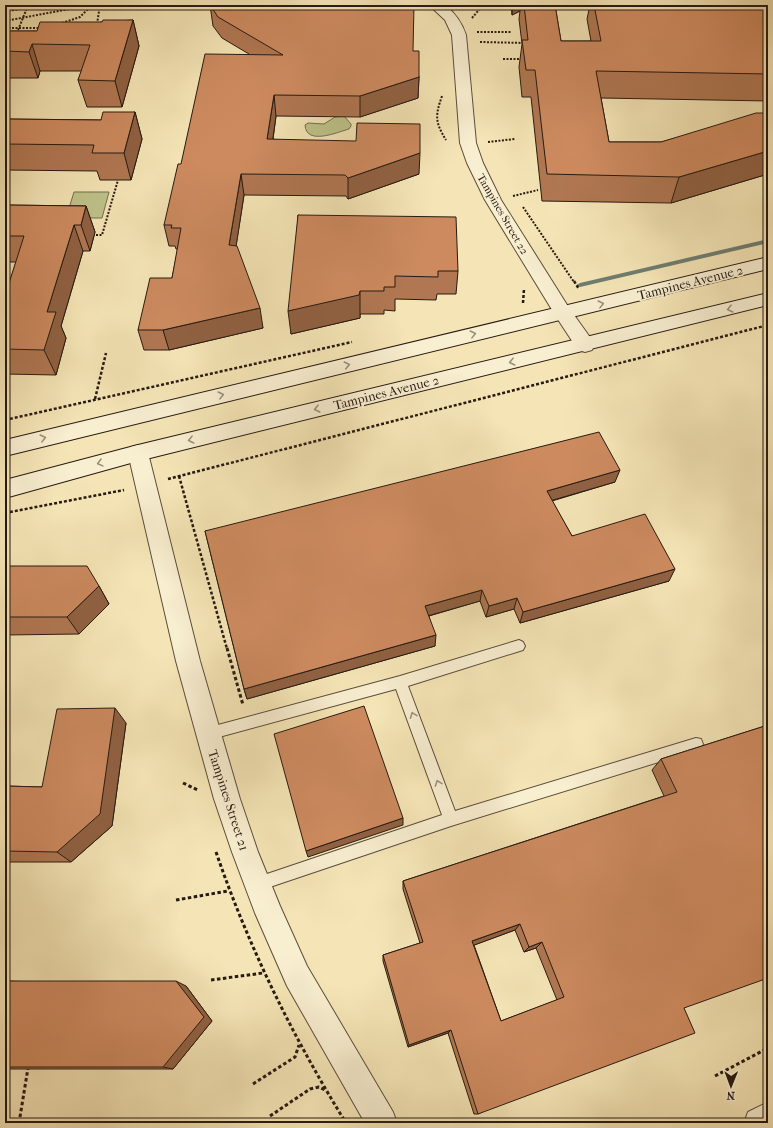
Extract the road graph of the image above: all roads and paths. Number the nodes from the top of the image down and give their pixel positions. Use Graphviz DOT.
graph roads {
  1 [pos="54,5"];
  2 [pos="93,5"];
  3 [pos="100,5"];
  4 [pos="436,5"];
  5 [pos="483,5"];
  6 [pos="27,8"];
  7 [pos="5,12"];
  8 [pos="23,17"];
  9 [pos="5,21"];
  10 [pos="60,24"];
  11 [pos="475,25"];
  12 [pos="46,27"];
  13 [pos="5,28"];
  14 [pos="18,29"];
  15 [pos="96,29"];
  16 [pos="21,32"];
  17 [pos="510,32"];
  18 [pos="15,35"];
  19 [pos="480,42"];
  20 [pos="527,43"];
  21 [pos="480,46"];
  22 [pos="503,59"];
  23 [pos="525,59"];
  24 [pos="515,139"];
  25 [pos="491,142"];
  26 [pos="468,143"];
  27 [pos="492,148"];
  28 [pos="118,180"];
  29 [pos="512,189"];
  30 [pos="96,235"];
  31 [pos="765,269"];
  32 [pos="580,290"];
  33 [pos="768,299"];
  34 [pos="563,313"];
  35 [pos="768,325"];
  36 [pos="359,340"];
  37 [pos="585,345"];
  38 [pos="106,353"];
  39 [pos="95,399"];
  40 [pos="5,420"];
  41 [pos="5,448"];
  42 [pos="138,453"];
  43 [pos="179,476"];
  44 [pos="145,485"];
  45 [pos="5,489"];
  46 [pos="5,513"];
  47 [pos="519,646"];
  48 [pos="400,682"];
  49 [pos="248,723"];
  50 [pos="208,734"];
  51 [pos="696,744"];
  52 [pos="183,783"];
  53 [pos="198,791"];
  54 [pos="451,819"];
  55 [pos="258,884"];
  56 [pos="228,891"];
  57 [pos="176,900"];
  58 [pos="263,973"];
  59 [pos="211,980"];
  60 [pos="299,1042"];
  61 [pos="768,1048"];
  62 [pos="28,1068"];
  63 [pos="715,1076"];
  64 [pos="253,1084"];
  65 [pos="327,1092"];
  66 [pos="270,1116"];
  67 [pos="768,1117"];
  68 [pos="19,1123"];
  69 [pos="382,1123"];
  70 [pos="759,1123"];
  1 -- 6 [label="path"];
  2 -- 8 [label="path"];
  2 -- 10 [label="path"];
  3 -- 15 [label="path"];
  4 -- 26 [label="main road, Tampines Street 22"];
  5 -- 11 [label="path"];
  6 -- 7 [label="path"];
  6 -- 8 [label="path"];
  8 -- 9 [label="path"];
  8 -- 14 [label="path"];
  12 -- 14 [label="path"];
  13 -- 14 [label="path"];
  14 -- 16 [label="path"];
  14 -- 18 [label="path"];
  17 -- 19 [label="path"];
  19 -- 20 [label="path"];
  19 -- 21 [label="path"];
  22 -- 23 [label="path"];
  24 -- 25 [label="path"];
  25 -- 26 [label="path"];
  25 -- 27 [label="path"];
  26 -- 34 [label="main road, Tampines Street 22"];
  28 -- 30 [label="path"];
  29 -- 32 [label="path"];
  34 -- 31 [label="main road, Tampines Avenue 2, one-way"];
  33 -- 37 [label="main road, Tampines Avenue 2, one-way"];
  34 -- 37 [label="main road, Tampines Street 22"];
  41 -- 34 [label="main road, Tampines Avenue 2, one-way"];
  35 -- 43 [label="path"];
  36 -- 39 [label="path"];
  37 -- 42 [label="main road, Tampines Avenue 2, one-way"];
  38 -- 39 [label="path"];
  39 -- 40 [label="path"];
  42 -- 44 [label="main road, Tampines Street 21"];
  42 -- 45 [label="main road, Tampines Avenue 2, one-way"];
  43 -- 44 [label="path"];
  43 -- 49 [label="path"];
  44 -- 46 [label="path"];
  44 -- 50 [label="main road, Tampines Street 21"];
  47 -- 48 [label="lane"];
  48 -- 49 [label="lane"];
  54 -- 48 [label="lane, one-way"];
  49 -- 50 [label="lane"];
  50 -- 55 [label="main road, Tampines Street 21"];
  51 -- 54 [label="lane"];
  52 -- 53 [label="path"];
  54 -- 55 [label="lane"];
  55 -- 69 [label="main road, Tampines Street 21"];
  56 -- 57 [label="path"];
  58 -- 59 [label="path"];
  60 -- 64 [label="path"];
  61 -- 63 [label="path"];
  62 -- 68 [label="path"];
  65 -- 66 [label="path"];
  67 -- 70 [label="main road"];
}
